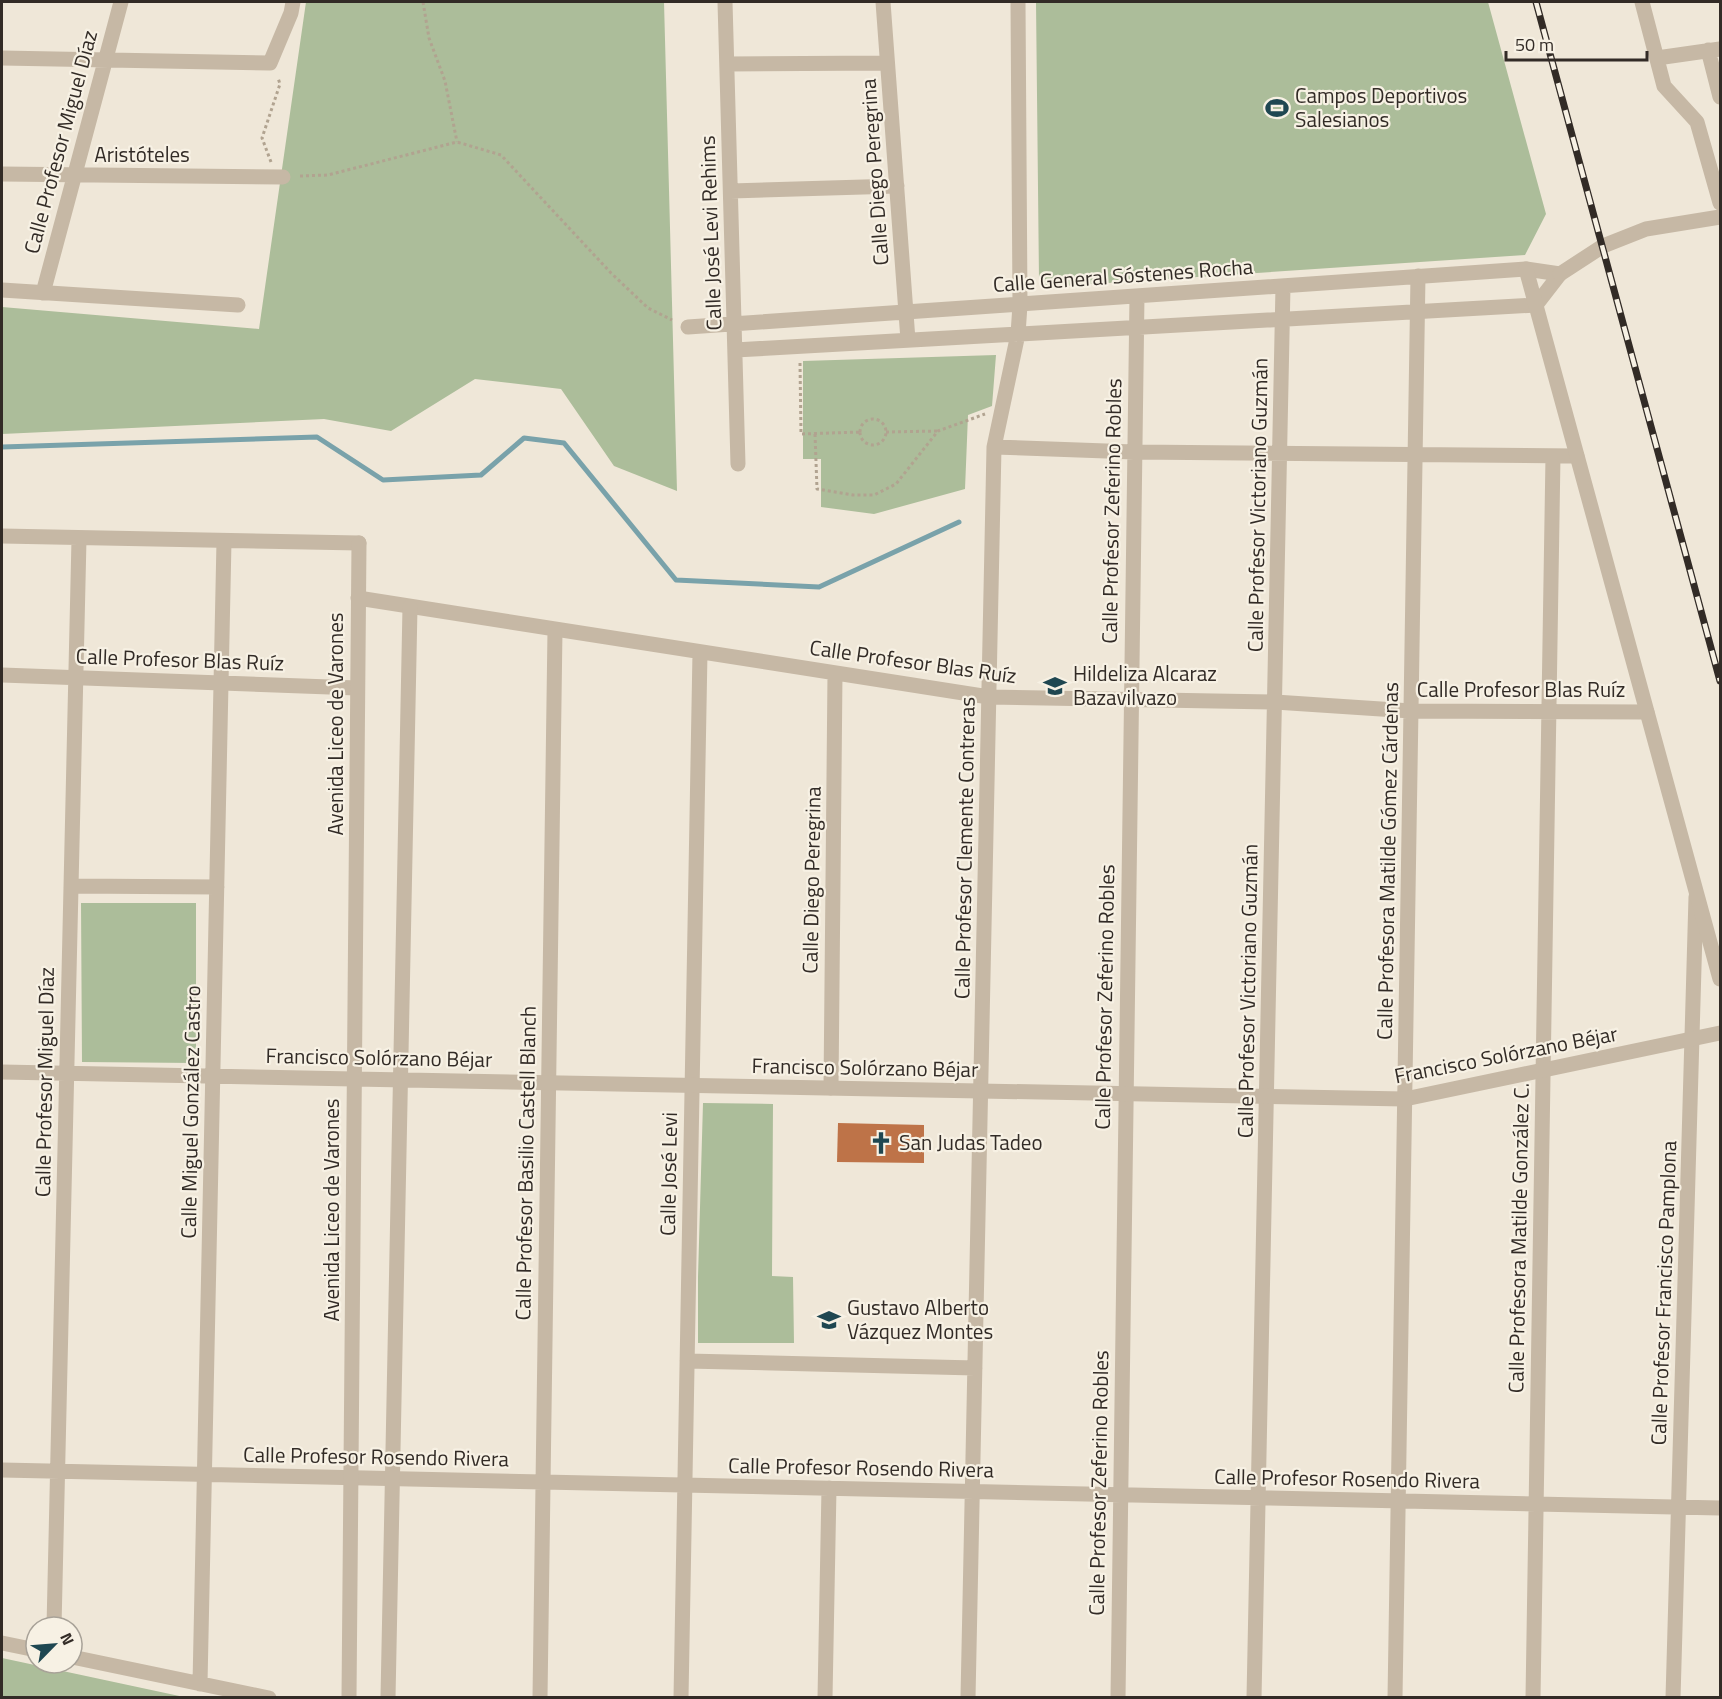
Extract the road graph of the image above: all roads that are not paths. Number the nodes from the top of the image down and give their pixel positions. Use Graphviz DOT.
graph roads {
  1 [pos="121,2"];
  2 [pos="293,2"];
  3 [pos="725,2"];
  4 [pos="883,2"];
  5 [pos="1018,2"];
  6 [pos="1642,2"];
  7 [pos="1714,50"];
  8 [pos="2,58"];
  9 [pos="1657,58"];
  10 [pos="105,60"];
  11 [pos="887,63"];
  12 [pos="727,64"];
  13 [pos="1720,97"];
  14 [pos="2,174"];
  15 [pos="75,176"];
  16 [pos="283,177"];
  17 [pos="897,186"];
  18 [pos="731,191"];
  19 [pos="1720,202"];
  20 [pos="1720,217"];
  21 [pos="1526,268"];
  22 [pos="1560,274"];
  23 [pos="1418,276"];
  24 [pos="1283,286"];
  25 [pos="2,290"];
  26 [pos="43,293"];
  27 [pos="1137,296"];
  28 [pos="238,305"];
  29 [pos="1020,305"];
  30 [pos="1536,305"];
  31 [pos="1417,311"];
  32 [pos="906,313"];
  33 [pos="1283,319"];
  34 [pos="734,325"];
  35 [pos="688,327"];
  36 [pos="1136,327"];
  37 [pos="1018,334"];
  38 [pos="908,340"];
  39 [pos="735,350"];
  40 [pos="994,447"];
  41 [pos="1134,452"];
  42 [pos="1280,454"];
  43 [pos="1415,455"];
  44 [pos="1553,456"];
  45 [pos="1577,456"];
  46 [pos="738,464"];
  47 [pos="2,536"];
  48 [pos="79,539"];
  49 [pos="224,541"];
  50 [pos="358,598"];
  51 [pos="410,607"];
  52 [pos="555,630"];
  53 [pos="700,652"];
  54 [pos="835,673"];
  55 [pos="2,675"];
  56 [pos="76,677"];
  57 [pos="221,683"];
  58 [pos="357,688"];
  59 [pos="989,697"];
  60 [pos="1130,699"];
  61 [pos="1275,702"];
  62 [pos="1411,711"];
  63 [pos="1549,712"];
  64 [pos="1647,712"];
  65 [pos="71,886"];
  66 [pos="217,887"];
  67 [pos="1696,890"];
  68 [pos="1720,979"];
  69 [pos="1720,1033"];
  70 [pos="1692,1040"];
  71 [pos="2,1071"];
  72 [pos="1543,1071"];
  73 [pos="66,1073"];
  74 [pos="212,1076"];
  75 [pos="354,1078"];
  76 [pos="400,1079"];
  77 [pos="548,1083"];
  78 [pos="692,1085"];
  79 [pos="831,1088"];
  80 [pos="981,1091"];
  81 [pos="1125,1094"];
  82 [pos="1266,1097"];
  83 [pos="1405,1100"];
  84 [pos="687,1361"];
  85 [pos="975,1368"];
  86 [pos="2,1470"];
  87 [pos="58,1471"];
  88 [pos="204,1474"];
  89 [pos="351,1478"];
  90 [pos="392,1479"];
  91 [pos="543,1482"];
  92 [pos="684,1485"];
  93 [pos="829,1488"];
  94 [pos="972,1491"];
  95 [pos="1120,1495"];
  96 [pos="1258,1498"];
  97 [pos="1398,1501"];
  98 [pos="1536,1504"];
  99 [pos="1678,1507"];
  100 [pos="1720,1508"];
  101 [pos="54,1615"];
  102 [pos="2,1643"];
  103 [pos="24,1648"];
  104 [pos="84,1660"];
  105 [pos="200,1684"];
  106 [pos="269,1698"];
  107 [pos="349,1698"];
  108 [pos="388,1698"];
  109 [pos="540,1698"];
  110 [pos="681,1698"];
  111 [pos="825,1698"];
  112 [pos="968,1698"];
  113 [pos="1118,1698"];
  114 [pos="1254,1698"];
  115 [pos="1395,1698"];
  116 [pos="1533,1698"];
  117 [pos="1673,1698"];
  1 -- 10 [label="street, Calle Profesor Miguel Díaz"];
  2 -- 10 [label="street"];
  3 -- 12 [label="street, Calle José Levi Rehims"];
  4 -- 11 [label="street, Calle Diego Peregrina"];
  5 -- 29 [label="street, Calle Profesor Clemente Contreras"];
  6 -- 9 [label="street"];
  7 -- 9 [label="street"];
  7 -- 13 [label="street"];
  8 -- 10 [label="street"];
  9 -- 19 [label="street"];
  10 -- 15 [label="street, Calle Profesor Miguel Díaz"];
  11 -- 12 [label="street"];
  11 -- 17 [label="street, Calle Diego Peregrina"];
  12 -- 18 [label="street, Calle José Levi Rehims"];
  14 -- 15 [label="street, Aristóteles"];
  15 -- 16 [label="street, Aristóteles"];
  15 -- 26 [label="street, Calle Profesor Miguel Díaz"];
  17 -- 18 [label="street"];
  17 -- 32 [label="street, Calle Diego Peregrina"];
  18 -- 34 [label="street, Calle José Levi Rehims"];
  20 -- 22 [label="street"];
  21 -- 22 [label="street, Calle General Sóstenes Rocha"];
  21 -- 23 [label="street, Calle General Sóstenes Rocha"];
  21 -- 30 [label="street"];
  22 -- 30 [label="street"];
  23 -- 24 [label="street, Calle General Sóstenes Rocha"];
  23 -- 31 [label="street, Calle Profesora Matilde Gómez Cárdenas"];
  24 -- 27 [label="street, Calle General Sóstenes Rocha"];
  24 -- 33 [label="street, Calle Profesor Victoriano Guzmán"];
  25 -- 26 [label="street"];
  26 -- 28 [label="street"];
  27 -- 29 [label="street, Calle General Sóstenes Rocha"];
  27 -- 36 [label="street, Calle Profesor Zeferino Robles"];
  29 -- 32 [label="street, Calle General Sóstenes Rocha"];
  29 -- 37 [label="street, Calle Profesor Clemente Contreras"];
  30 -- 31 [label="street"];
  30 -- 45 [label="street"];
  31 -- 33 [label="street"];
  31 -- 43 [label="street, Calle Profesora Matilde Gómez Cárdenas"];
  32 -- 34 [label="street, Calle General Sóstenes Rocha"];
  32 -- 38 [label="street, Calle Diego Peregrina"];
  33 -- 36 [label="street"];
  33 -- 42 [label="street, Calle Profesor Victoriano Guzmán"];
  34 -- 35 [label="street, Calle General Sóstenes Rocha"];
  34 -- 39 [label="street, Calle José Levi Rehims"];
  36 -- 37 [label="street"];
  36 -- 41 [label="street, Calle Profesor Zeferino Robles"];
  37 -- 38 [label="street"];
  37 -- 40 [label="street, Calle Profesor Clemente Contreras"];
  38 -- 39 [label="street"];
  39 -- 46 [label="street, Calle José Levi Rehims"];
  40 -- 41 [label="street"];
  40 -- 59 [label="street, Calle Profesor Clemente Contreras"];
  41 -- 42 [label="street"];
  41 -- 60 [label="street, Calle Profesor Zeferino Robles"];
  42 -- 43 [label="street"];
  42 -- 61 [label="street, Calle Profesor Victoriano Guzmán"];
  43 -- 44 [label="street"];
  43 -- 62 [label="street, Calle Profesora Matilde Gómez Cárdenas"];
  44 -- 45 [label="street"];
  44 -- 63 [label="street, Calle Profesora Matilde González C."];
  45 -- 64 [label="street"];
  47 -- 48 [label="street"];
  48 -- 49 [label="street"];
  48 -- 56 [label="street, Calle Profesor Miguel Díaz"];
  49 -- 50 [label="street, Avenida Liceo de Varones"];
  49 -- 57 [label="street, Calle Miguel González Castro"];
  50 -- 51 [label="street, Calle Profesor Blas Ruíz"];
  50 -- 58 [label="street, Avenida Liceo de Varones"];
  51 -- 52 [label="street, Calle Profesor Blas Ruíz"];
  51 -- 76 [label="street"];
  52 -- 53 [label="street, Calle Profesor Blas Ruíz"];
  52 -- 77 [label="street, Calle Profesor Basilio Castell Blanch"];
  53 -- 54 [label="street, Calle Profesor Blas Ruíz"];
  53 -- 78 [label="street, Calle José Levi"];
  54 -- 59 [label="street, Calle Profesor Blas Ruíz"];
  54 -- 79 [label="street, Calle Diego Peregrina"];
  55 -- 56 [label="street, Calle Profesor Blas Ruíz"];
  56 -- 57 [label="street, Calle Profesor Blas Ruíz"];
  56 -- 65 [label="street, Calle Profesor Miguel Díaz"];
  57 -- 58 [label="street, Calle Profesor Blas Ruíz"];
  57 -- 66 [label="street, Calle Miguel González Castro"];
  58 -- 75 [label="street, Avenida Liceo de Varones"];
  59 -- 60 [label="street, Calle Profesor Blas Ruíz"];
  59 -- 80 [label="street, Calle Profesor Clemente Contreras"];
  60 -- 61 [label="street, Calle Profesor Blas Ruíz"];
  60 -- 81 [label="street, Calle Profesor Zeferino Robles"];
  61 -- 62 [label="street, Calle Profesor Blas Ruíz"];
  61 -- 82 [label="street, Calle Profesor Victoriano Guzmán"];
  62 -- 63 [label="street, Calle Profesor Blas Ruíz"];
  62 -- 83 [label="street, Calle Profesora Matilde Gómez Cárdenas"];
  63 -- 64 [label="street, Calle Profesor Blas Ruíz"];
  63 -- 72 [label="street, Calle Profesora Matilde González C."];
  64 -- 67 [label="street"];
  65 -- 66 [label="street"];
  65 -- 73 [label="street, Calle Profesor Miguel Díaz"];
  66 -- 74 [label="street, Calle Miguel González Castro"];
  67 -- 68 [label="street"];
  67 -- 70 [label="street, Calle Profesor Francisco Pamplona"];
  69 -- 70 [label="street, Francisco Solórzano Béjar"];
  70 -- 72 [label="street, Francisco Solórzano Béjar"];
  70 -- 99 [label="street, Calle Profesor Francisco Pamplona"];
  71 -- 73 [label="street, Francisco Solórzano Béjar"];
  72 -- 83 [label="street, Francisco Solórzano Béjar"];
  72 -- 98 [label="street, Calle Profesora Matilde González C."];
  73 -- 74 [label="street, Francisco Solórzano Béjar"];
  73 -- 87 [label="street, Calle Profesor Miguel Díaz"];
  74 -- 75 [label="street, Francisco Solórzano Béjar"];
  74 -- 88 [label="street, Calle Miguel González Castro"];
  75 -- 76 [label="street, Francisco Solórzano Béjar"];
  75 -- 89 [label="street, Avenida Liceo de Varones"];
  76 -- 77 [label="street, Francisco Solórzano Béjar"];
  76 -- 90 [label="street"];
  77 -- 78 [label="street, Francisco Solórzano Béjar"];
  77 -- 91 [label="street, Calle Profesor Basilio Castell Blanch"];
  78 -- 79 [label="street, Francisco Solórzano Béjar"];
  78 -- 84 [label="street, Calle José Levi"];
  79 -- 80 [label="street, Francisco Solórzano Béjar"];
  80 -- 81 [label="street, Francisco Solórzano Béjar"];
  80 -- 85 [label="street, Calle Profesor Clemente Contreras"];
  81 -- 82 [label="street, Francisco Solórzano Béjar"];
  81 -- 95 [label="street, Calle Profesor Zeferino Robles"];
  82 -- 83 [label="street, Francisco Solórzano Béjar"];
  82 -- 96 [label="street, Calle Profesor Victoriano Guzmán"];
  83 -- 97 [label="street, Calle Profesora Matilde Gómez Cárdenas"];
  84 -- 85 [label="street"];
  84 -- 92 [label="street, Calle José Levi"];
  85 -- 94 [label="street, Calle Profesor Clemente Contreras"];
  86 -- 87 [label="street, Calle Profesor Rosendo Rivera"];
  87 -- 88 [label="street, Calle Profesor Rosendo Rivera"];
  87 -- 101 [label="street, Calle Profesor Miguel Díaz"];
  88 -- 89 [label="street, Calle Profesor Rosendo Rivera"];
  88 -- 105 [label="street, Calle Miguel González Castro"];
  89 -- 90 [label="street, Calle Profesor Rosendo Rivera"];
  89 -- 107 [label="street, Avenida Liceo de Varones"];
  90 -- 91 [label="street, Calle Profesor Rosendo Rivera"];
  90 -- 108 [label="street"];
  91 -- 92 [label="street, Calle Profesor Rosendo Rivera"];
  91 -- 109 [label="street, Calle Profesor Basilio Castell Blanch"];
  92 -- 93 [label="street, Calle Profesor Rosendo Rivera"];
  92 -- 110 [label="street, Calle José Levi"];
  93 -- 94 [label="street, Calle Profesor Rosendo Rivera"];
  93 -- 111 [label="street"];
  94 -- 95 [label="street, Calle Profesor Rosendo Rivera"];
  94 -- 112 [label="street, Calle Profesor Clemente Contreras"];
  95 -- 96 [label="street, Calle Profesor Rosendo Rivera"];
  95 -- 113 [label="street, Calle Profesor Zeferino Robles"];
  96 -- 97 [label="street, Calle Profesor Rosendo Rivera"];
  96 -- 114 [label="street, Calle Profesor Victoriano Guzmán"];
  97 -- 98 [label="street, Calle Profesor Rosendo Rivera"];
  97 -- 115 [label="street, Calle Profesora Matilde Gómez Cárdenas"];
  98 -- 99 [label="street, Calle Profesor Rosendo Rivera"];
  98 -- 116 [label="street, Calle Profesora Matilde González C."];
  99 -- 100 [label="street, Calle Profesor Rosendo Rivera"];
  99 -- 117 [label="street, Calle Profesor Francisco Pamplona"];
  102 -- 103 [label="street"];
  104 -- 105 [label="street"];
  105 -- 106 [label="street"];
}
